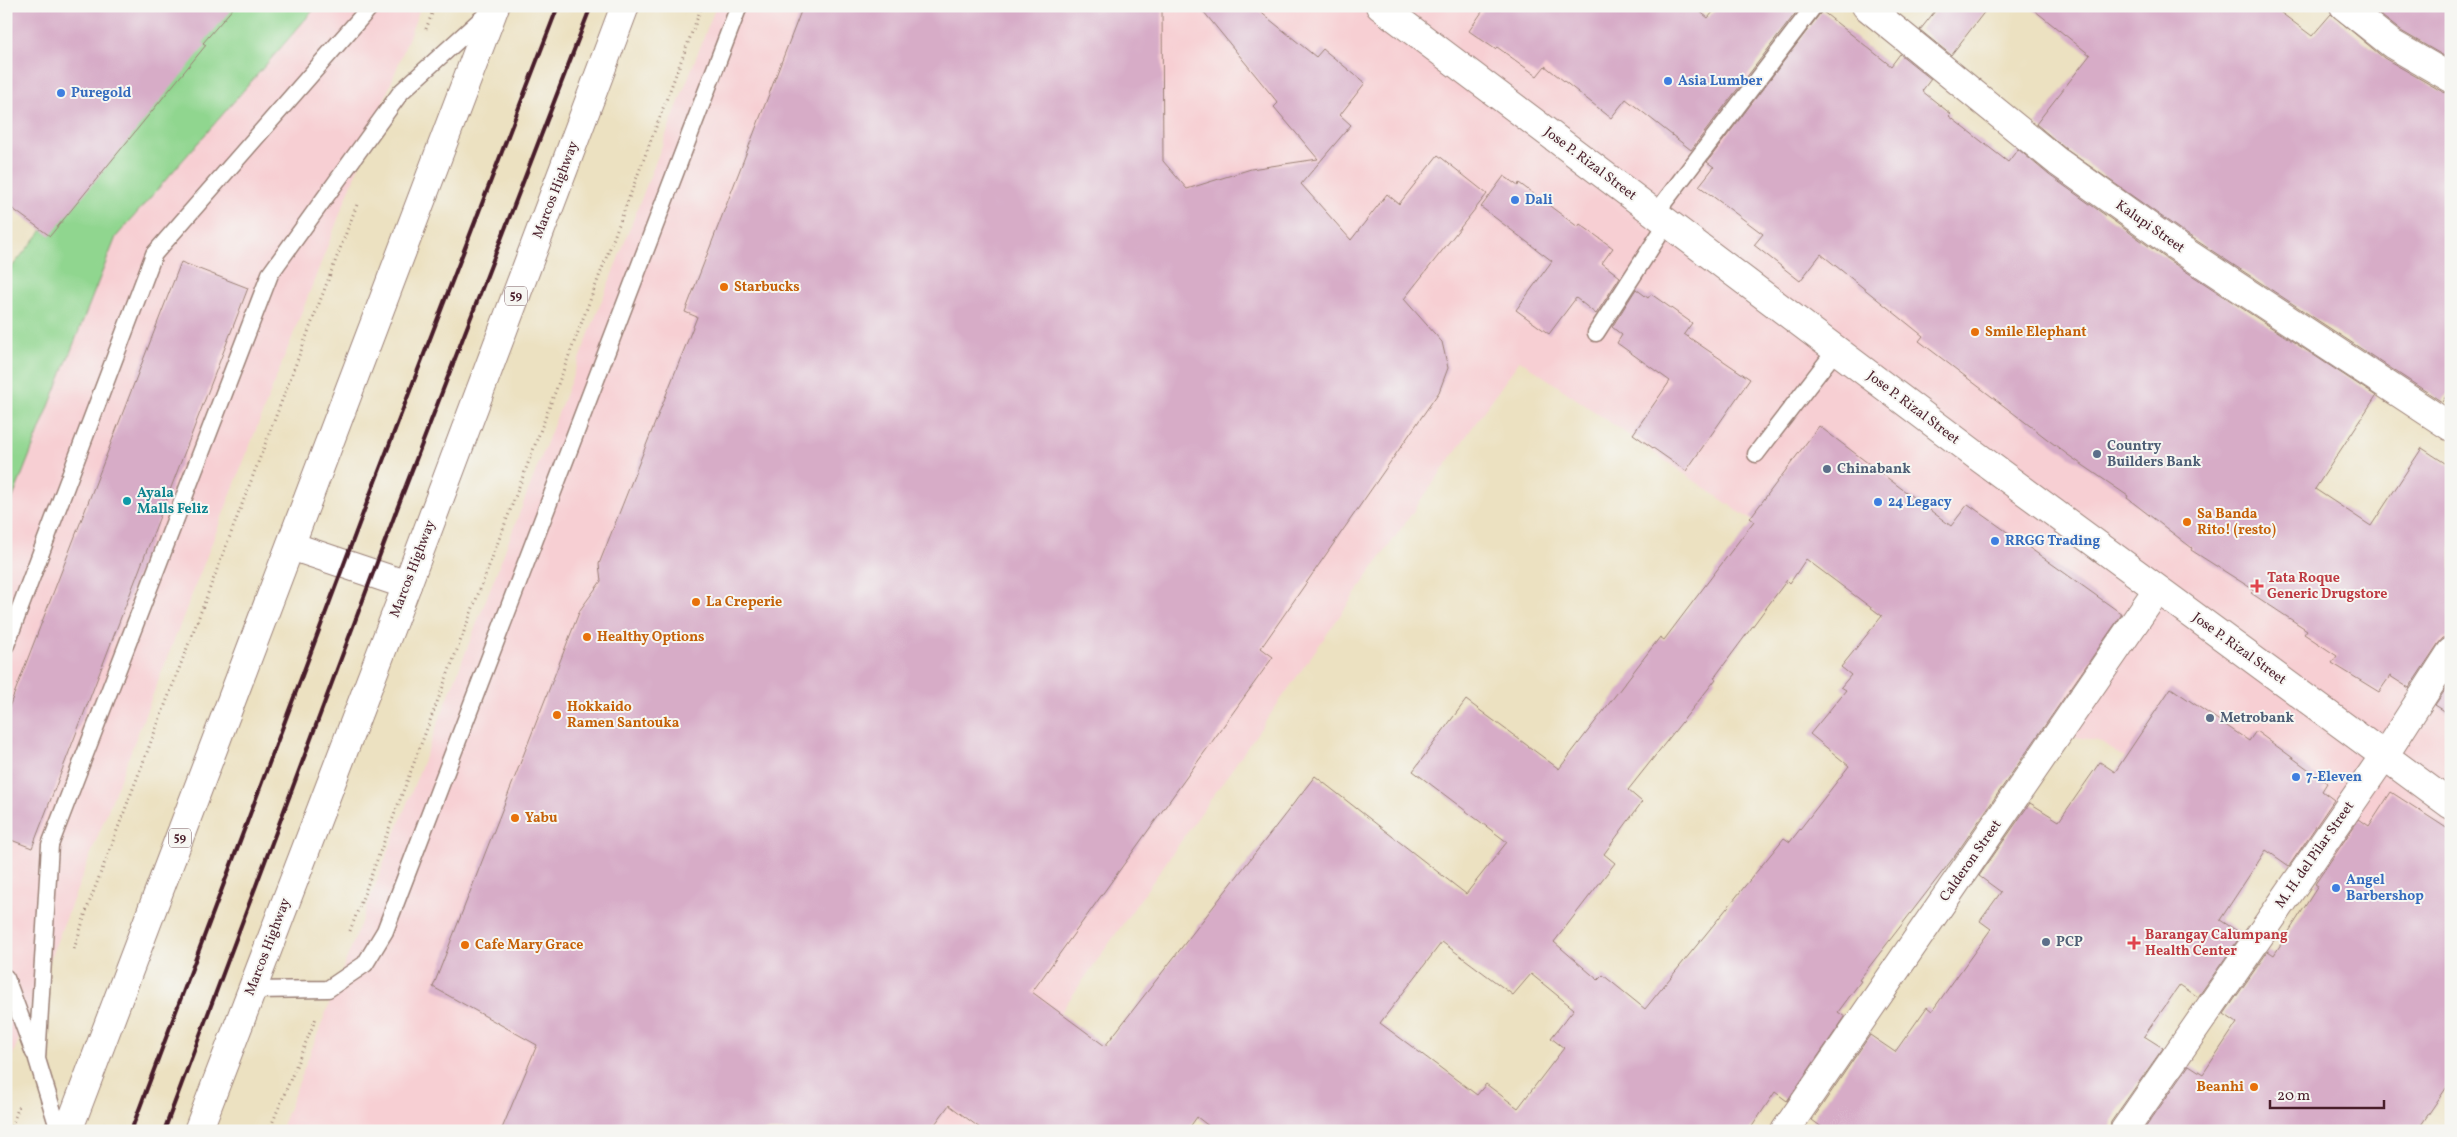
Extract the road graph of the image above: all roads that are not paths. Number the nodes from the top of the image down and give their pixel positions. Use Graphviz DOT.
graph roads {
  1 [pos="371,6"];
  2 [pos="625,6"];
  3 [pos="740,6"];
  4 [pos="1380,6"];
  5 [pos="1814,6"];
  6 [pos="1866,6"];
  7 [pos="2344,6"];
  8 [pos="493,7"];
  9 [pos="2451,78"];
  10 [pos="1661,218"];
  11 [pos="1596,333"];
  12 [pos="1836,350"];
  13 [pos="2451,427"];
  14 [pos="1756,454"];
  15 [pos="291,546"];
  16 [pos="407,585"];
  17 [pos="2157,590"];
  18 [pos="6,645"];
  19 [pos="2451,652"];
  20 [pos="2384,756"];
  21 [pos="2451,805"];
  22 [pos="6,978"];
  23 [pos="252,990"];
  24 [pos="37,1059"];
  25 [pos="59,1131"];
  26 [pos="68,1131"];
  27 [pos="198,1131"];
  28 [pos="1786,1131"];
  29 [pos="2124,1131"];
  1 -- 18 [label="lane"];
  2 -- 16 [label="street, Marcos Highway / 59"];
  3 -- 23 [label="lane"];
  4 -- 10 [label="street, Jose P. Rizal Street"];
  5 -- 10 [label="lane"];
  6 -- 13 [label="street, Kalupi Street"];
  7 -- 9 [label="street"];
  8 -- 15 [label="street, 59"];
  8 -- 24 [label="lane"];
  10 -- 11 [label="lane"];
  10 -- 12 [label="street, Jose P. Rizal Street"];
  12 -- 14 [label="lane"];
  12 -- 17 [label="street, Jose P. Rizal Street"];
  15 -- 16 [label="street"];
  15 -- 26 [label="street, 59"];
  16 -- 23 [label="street, Marcos Highway / 59"];
  17 -- 20 [label="street, Jose P. Rizal Street"];
  17 -- 28 [label="street, Calderon Street"];
  19 -- 20 [label="street, M. H. del Pilar Street"];
  20 -- 21 [label="street, Jose P. Rizal Street"];
  20 -- 29 [label="street, M. H. del Pilar Street"];
  22 -- 24 [label="lane"];
  23 -- 27 [label="street, Marcos Highway / 59"];
  24 -- 25 [label="lane"];
}
